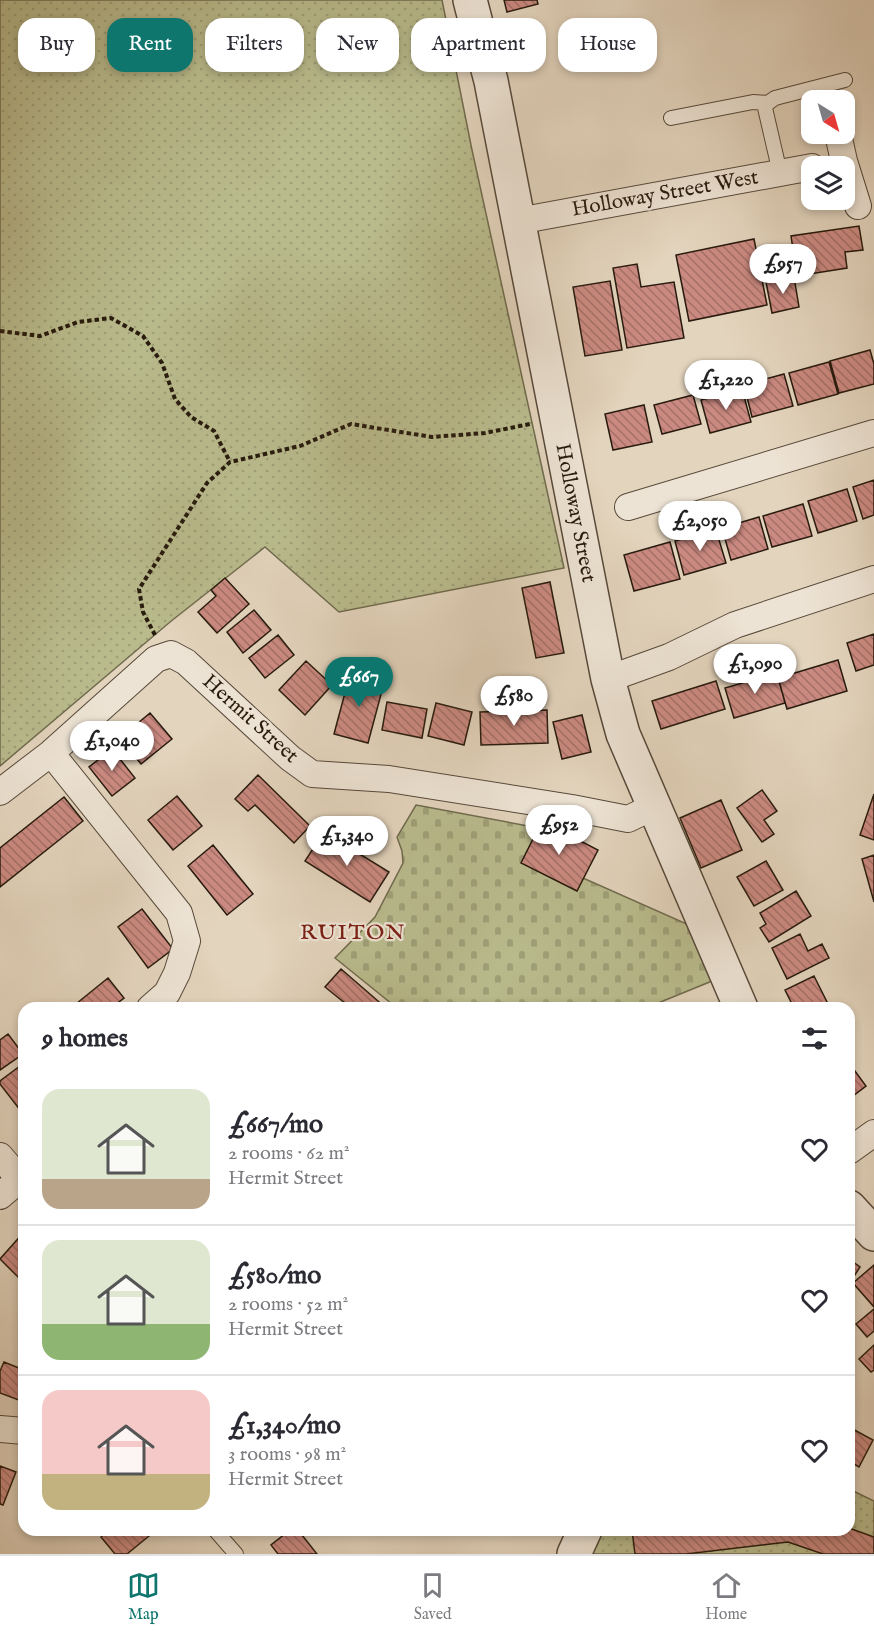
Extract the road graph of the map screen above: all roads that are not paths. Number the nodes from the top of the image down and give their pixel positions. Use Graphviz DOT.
graph roads {
  1 [pos="470,0"];
  2 [pos="845,80"];
  3 [pos="768,103"];
  4 [pos="672,118"];
  5 [pos="801,169"];
  6 [pos="780,173"];
  7 [pos="855,196"];
  8 [pos="858,206"];
  9 [pos="518,221"];
  10 [pos="874,433"];
  11 [pos="628,507"];
  12 [pos="874,579"];
  13 [pos="608,679"];
  14 [pos="51,753"];
  15 [pos="0,792"];
  16 [pos="655,806"];
  17 [pos="157,1002"];
  18 [pos="738,1002"];
  19 [pos="874,1133"];
  20 [pos="855,1147"];
  21 [pos="0,1156"];
  22 [pos="18,1176"];
  23 [pos="18,1184"];
  24 [pos="0,1196"];
  25 [pos="855,1213"];
  26 [pos="874,1234"];
  27 [pos="0,1429"];
  28 [pos="18,1430"];
  29 [pos="220,1536"];
  30 [pos="582,1536"];
  31 [pos="236,1554"];
  32 [pos="574,1554"];
  1 -- 9 [label="street, Holloway Street"];
  2 -- 3 [label="lane"];
  3 -- 4 [label="lane"];
  3 -- 6 [label="lane"];
  5 -- 6 [label="street, Holloway Street West"];
  6 -- 9 [label="street, Holloway Street West"];
  7 -- 8 [label="street"];
  9 -- 13 [label="street, Holloway Street"];
  10 -- 11 [label="street"];
  12 -- 13 [label="street"];
  13 -- 16 [label="street, Holloway Street"];
  14 -- 15 [label="street"];
  14 -- 16 [label="street, Hermit Street"];
  14 -- 17 [label="street"];
  16 -- 18 [label="street, Holloway Street"];
  19 -- 20 [label="street"];
  21 -- 22 [label="street"];
  23 -- 24 [label="street"];
  25 -- 26 [label="street"];
  27 -- 28 [label="street"];
  29 -- 31 [label="lane"];
  30 -- 32 [label="street"];
}
